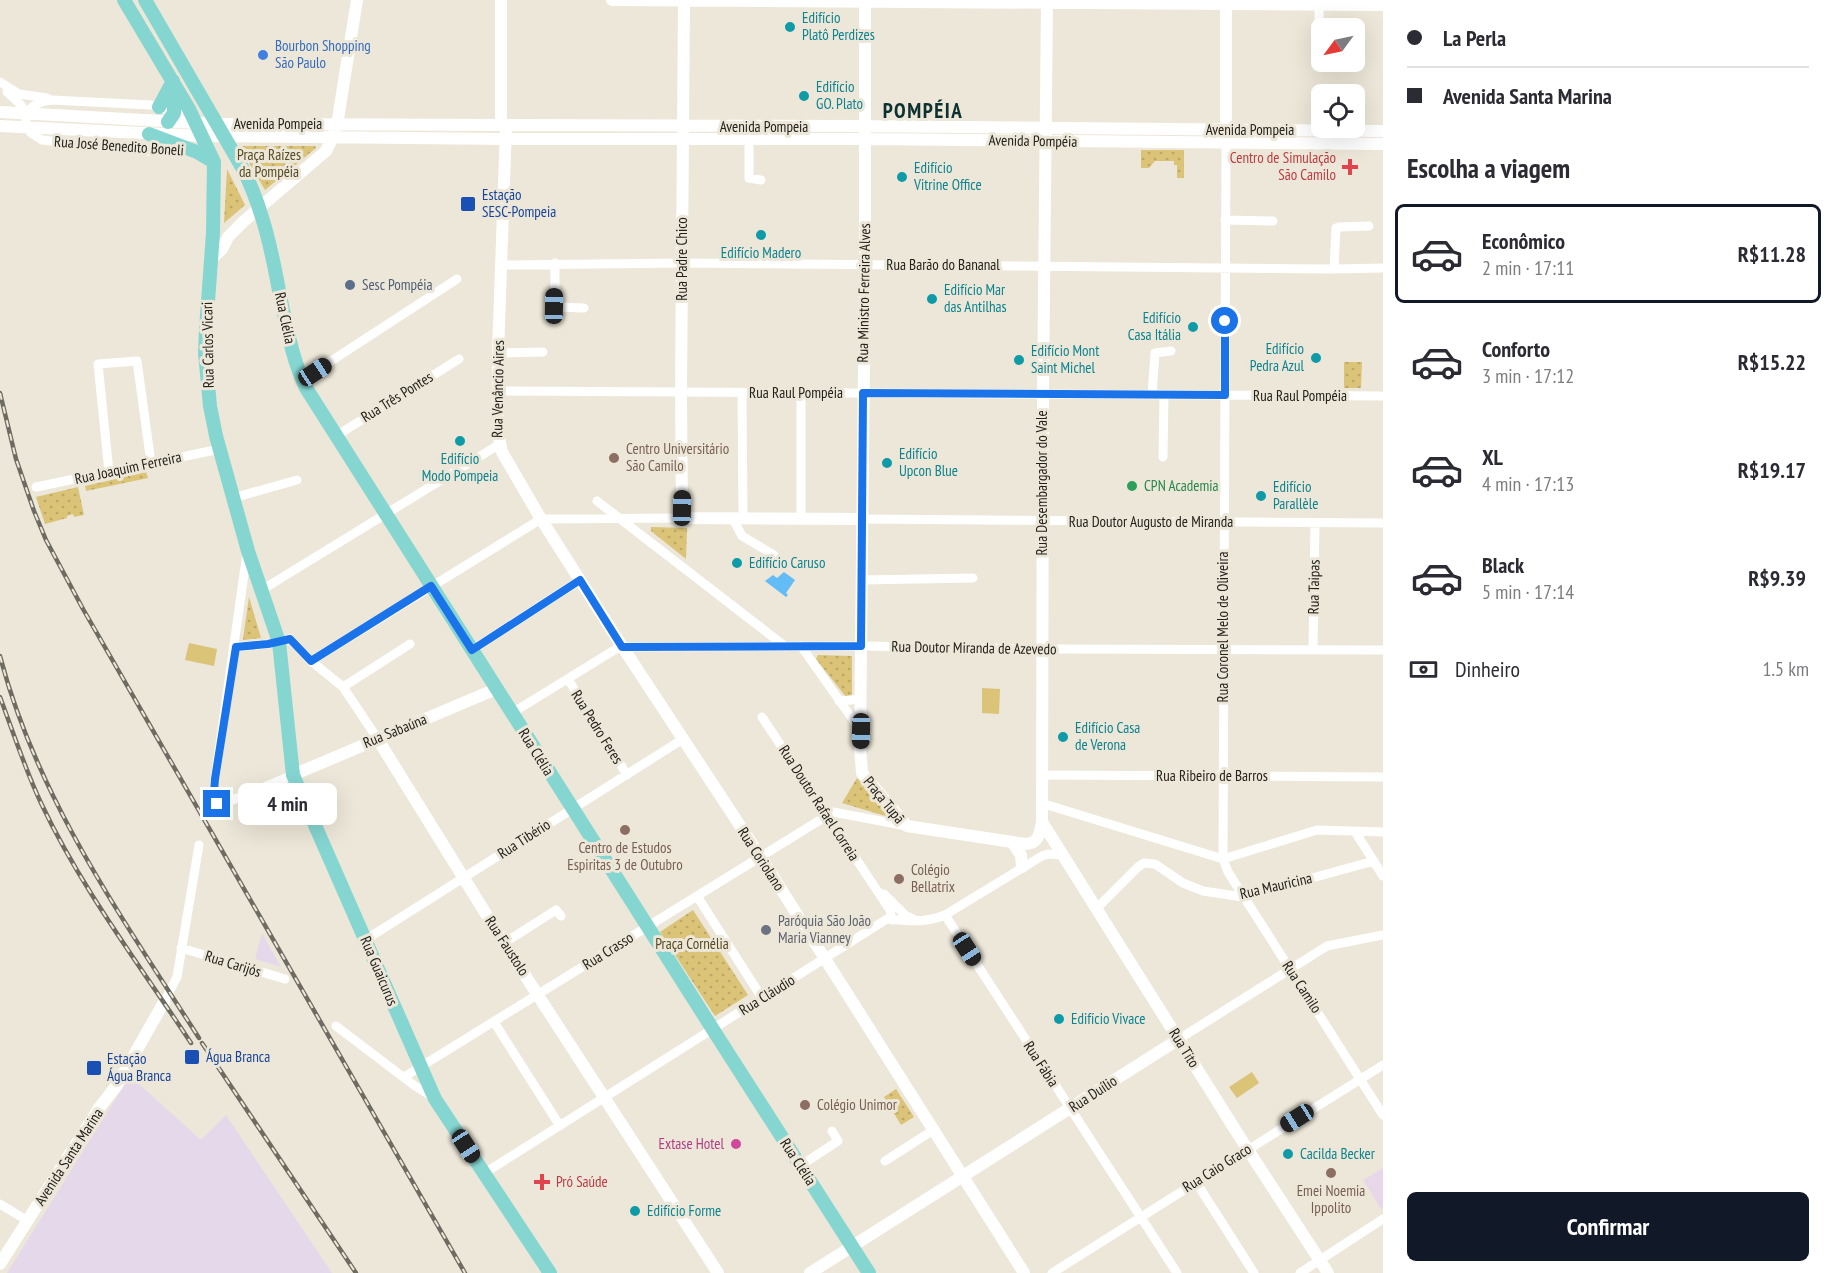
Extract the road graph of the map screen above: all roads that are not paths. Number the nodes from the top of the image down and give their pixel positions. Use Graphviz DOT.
graph roads {
  1 [pos="124,0"];
  2 [pos="145,0"];
  3 [pos="357,0"];
  4 [pos="501,0"];
  5 [pos="612,0"];
  6 [pos="649,0"];
  7 [pos="684,0"];
  8 [pos="865,1"];
  9 [pos="1047,1"];
  10 [pos="1226,2"];
  11 [pos="1319,4"];
  12 [pos="1383,5"];
  13 [pos="1319,18"];
  14 [pos="173,81"];
  15 [pos="0,82"];
  16 [pos="52,99"];
  17 [pos="159,107"];
  18 [pos="0,112"];
  19 [pos="26,115"];
  20 [pos="171,118"];
  21 [pos="216,124"];
  22 [pos="337,124"];
  23 [pos="0,126"];
  24 [pos="504,127"];
  25 [pos="146,130"];
  26 [pos="200,130"];
  27 [pos="1383,131"];
  28 [pos="866,132"];
  29 [pos="683,133"];
  30 [pos="1045,135"];
  31 [pos="224,136"];
  32 [pos="1226,136"];
  33 [pos="333,138"];
  34 [pos="749,140"];
  35 [pos="1383,144"];
  36 [pos="193,151"];
  37 [pos="214,162"];
  38 [pos="760,180"];
  39 [pos="260,207"];
  40 [pos="1225,220"];
  41 [pos="1273,221"];
  42 [pos="1370,226"];
  43 [pos="211,259"];
  44 [pos="682,263"];
  45 [pos="555,264"];
  46 [pos="502,265"];
  47 [pos="865,265"];
  48 [pos="1044,266"];
  49 [pos="1226,268"];
  50 [pos="1383,268"];
  51 [pos="1334,269"];
  52 [pos="457,279"];
  53 [pos="584,308"];
  54 [pos="1171,351"];
  55 [pos="498,352"];
  56 [pos="543,352"];
  57 [pos="459,359"];
  58 [pos="302,380"];
  59 [pos="498,391"];
  60 [pos="681,392"];
  61 [pos="742,393"];
  62 [pos="801,393"];
  63 [pos="863,393"];
  64 [pos="1043,394"];
  65 [pos="1152,395"];
  66 [pos="1164,395"];
  67 [pos="1225,395"];
  68 [pos="1383,396"];
  69 [pos="336,436"];
  70 [pos="500,444"];
  71 [pos="220,449"];
  72 [pos="1163,457"];
  73 [pos="151,463"];
  74 [pos="109,472"];
  75 [pos="297,480"];
  76 [pos="36,487"];
  77 [pos="233,498"];
  78 [pos="597,501"];
  79 [pos="386,514"];
  80 [pos="741,517"];
  81 [pos="619,518"];
  82 [pos="633,518"];
  83 [pos="682,518"];
  84 [pos="801,518"];
  85 [pos="541,519"];
  86 [pos="862,519"];
  87 [pos="1042,521"];
  88 [pos="1224,522"];
  89 [pos="1315,523"];
  90 [pos="1383,524"];
  91 [pos="637,532"];
  92 [pos="747,538"];
  93 [pos="248,551"];
  94 [pos="774,555"];
  95 [pos="973,578"];
  96 [pos="580,580"];
  97 [pos="862,580"];
  98 [pos="431,586"];
  99 [pos="260,591"];
  100 [pos="761,627"];
  101 [pos="279,642"];
  102 [pos="410,645"];
  103 [pos="801,646"];
  104 [pos="861,646"];
  105 [pos="236,647"];
  106 [pos="622,647"];
  107 [pos="765,647"];
  108 [pos="786,647"];
  109 [pos="1042,649"];
  110 [pos="1223,649"];
  111 [pos="472,650"];
  112 [pos="1313,650"];
  113 [pos="1383,650"];
  114 [pos="311,661"];
  115 [pos="568,679"];
  116 [pos="343,687"];
  117 [pos="496,689"];
  118 [pos="861,699"];
  119 [pos="839,701"];
  120 [pos="512,713"];
  121 [pos="762,717"];
  122 [pos="861,731"];
  123 [pos="377,738"];
  124 [pos="682,738"];
  125 [pos="861,766"];
  126 [pos="294,775"];
  127 [pos="627,775"];
  128 [pos="1041,775"];
  129 [pos="1223,776"];
  130 [pos="1383,777"];
  131 [pos="1041,803"];
  132 [pos="572,809"];
  133 [pos="827,815"];
  134 [pos="1042,822"];
  135 [pos="907,826"];
  136 [pos="1383,832"];
  137 [pos="1356,833"];
  138 [pos="1012,842"];
  139 [pos="199,845"];
  140 [pos="1062,855"];
  141 [pos="760,856"];
  142 [pos="1223,859"];
  143 [pos="1374,861"];
  144 [pos="1022,867"];
  145 [pos="1383,876"];
  146 [pos="464,878"];
  147 [pos="876,888"];
  148 [pos="697,896"];
  149 [pos="1243,897"];
  150 [pos="1096,909"];
  151 [pos="945,915"];
  152 [pos="561,916"];
  153 [pos="892,920"];
  154 [pos="917,921"];
  155 [pos="647,927"];
  156 [pos="1383,935"];
  157 [pos="365,940"];
  158 [pos="504,943"];
  159 [pos="181,948"];
  160 [pos="825,959"];
  161 [pos="1290,968"];
  162 [pos="285,979"];
  163 [pos="538,994"];
  164 [pos="762,998"];
  165 [pos="164,1002"];
  166 [pos="494,1022"];
  167 [pos="336,1026"];
  168 [pos="713,1029"];
  169 [pos="1179,1039"];
  170 [pos="1383,1065"];
  171 [pos="420,1067"];
  172 [pos="404,1077"];
  173 [pos="1360,1079"];
  174 [pos="604,1098"];
  175 [pos="435,1099"];
  176 [pos="1071,1109"];
  177 [pos="1383,1115"];
  178 [pos="560,1126"];
  179 [pos="934,1129"];
  180 [pos="832,1131"];
  181 [pos="1248,1149"];
  182 [pos="885,1161"];
  183 [pos="800,1166"];
  184 [pos="483,1174"];
  185 [pos="964,1176"];
  186 [pos="1196,1182"];
  187 [pos="0,1204"];
  188 [pos="1140,1216"];
  189 [pos="1383,1219"];
  190 [pos="28,1221"];
  191 [pos="852,1246"];
  192 [pos="1320,1260"];
  193 [pos="0,1264"];
  194 [pos="550,1273"];
  195 [pos="718,1273"];
  196 [pos="810,1273"];
  197 [pos="869,1273"];
  198 [pos="1024,1273"];
  199 [pos="1052,1273"];
  200 [pos="1177,1273"];
  201 [pos="1254,1273"];
  202 [pos="1300,1273"];
  203 [pos="1329,1273"];
  1 -- 14 [label="main road, Rua Carlos Vicari"];
  2 -- 21 [label="main road, Rua Clélia"];
  3 -- 22 [label="street"];
  4 -- 24 [label="street, Rua Venâncio Aires"];
  5 -- 6 [label="street"];
  6 -- 7 [label="street"];
  7 -- 8 [label="street"];
  7 -- 29 [label="street, Rua Padre Chico"];
  8 -- 9 [label="street"];
  8 -- 28 [label="street, Rua Ministro Ferreira Alves"];
  9 -- 10 [label="street"];
  9 -- 30 [label="street, Rua Desembargador do Vale"];
  10 -- 11 [label="street"];
  10 -- 32 [label="street, Rua Coronel Melo de Oliveira"];
  11 -- 12 [label="street"];
  11 -- 13 [label="street"];
  14 -- 17 [label="main road"];
  14 -- 20 [label="main road"];
  14 -- 26 [label="main road, Rua Carlos Vicari"];
  15 -- 16 [label="street"];
  15 -- 19 [label="street, Rua José Benedito Boneli"];
  16 -- 17 [label="street"];
  16 -- 19 [label="street"];
  17 -- 20 [label="street"];
  18 -- 25 [label="street"];
  19 -- 36 [label="street, Rua José Benedito Boneli"];
  20 -- 25 [label="street, Avenida Pompeia"];
  20 -- 26 [label="street, Avenida Pompeia"];
  21 -- 22 [label="street, Avenida Pompeia"];
  21 -- 26 [label="street, Avenida Pompeia"];
  21 -- 31 [label="main road, Rua Clélia"];
  22 -- 24 [label="street, Avenida Pompeia"];
  22 -- 33 [label="street"];
  23 -- 25 [label="street"];
  24 -- 29 [label="street, Avenida Pompeia"];
  24 -- 33 [label="street, Avenida Pompeia"];
  24 -- 46 [label="street, Rua Venâncio Aires"];
  25 -- 26 [label="street, Avenida Pompeia"];
  25 -- 36 [label="main road"];
  26 -- 31 [label="street, Avenida Pompeia"];
  26 -- 37 [label="main road, Rua Carlos Vicari"];
  27 -- 32 [label="street, Avenida Pompeia"];
  28 -- 29 [label="street, Avenida Pompeia"];
  28 -- 30 [label="street, Avenida Pompeia"];
  28 -- 34 [label="street"];
  28 -- 47 [label="street, Rua Ministro Ferreira Alves"];
  29 -- 34 [label="street"];
  29 -- 44 [label="street, Rua Padre Chico"];
  30 -- 32 [label="street, Avenida Pompeia"];
  30 -- 48 [label="street, Rua Desembargador do Vale"];
  31 -- 33 [label="street, Avenida Pompeia"];
  31 -- 39 [label="main road, Rua Clélia"];
  32 -- 35 [label="street"];
  32 -- 40 [label="street, Rua Coronel Melo de Oliveira"];
  33 -- 39 [label="street"];
  34 -- 38 [label="street"];
  36 -- 37 [label="main road"];
  37 -- 43 [label="main road, Rua Carlos Vicari"];
  39 -- 43 [label="street"];
  39 -- 58 [label="main road, Rua Clélia"];
  40 -- 41 [label="street"];
  40 -- 49 [label="street, Rua Coronel Melo de Oliveira"];
  42 -- 51 [label="street"];
  43 -- 71 [label="main road, Rua Carlos Vicari"];
  44 -- 45 [label="street, Rua Barão do Bananal"];
  44 -- 47 [label="street, Rua Barão do Bananal"];
  44 -- 60 [label="street, Rua Padre Chico"];
  45 -- 46 [label="street, Rua Barão do Bananal"];
  45 -- 53 [label="street"];
  46 -- 55 [label="street, Rua Venâncio Aires"];
  47 -- 48 [label="street, Rua Barão do Bananal"];
  47 -- 63 [label="street, Rua Ministro Ferreira Alves"];
  48 -- 49 [label="street, Rua Barão do Bananal"];
  48 -- 64 [label="street, Rua Desembargador do Vale"];
  49 -- 51 [label="street, Rua Barão do Bananal"];
  49 -- 67 [label="street, Rua Coronel Melo de Oliveira"];
  50 -- 51 [label="street, Rua Barão do Bananal"];
  52 -- 58 [label="street"];
  54 -- 65 [label="street"];
  55 -- 56 [label="street"];
  55 -- 59 [label="street, Rua Venâncio Aires"];
  57 -- 69 [label="street, Rua Três Pontes"];
  58 -- 69 [label="main road, Rua Clélia"];
  59 -- 60 [label="street, Rua Raul Pompéia"];
  59 -- 70 [label="street, Rua Venâncio Aires"];
  60 -- 61 [label="street, Rua Raul Pompéia"];
  60 -- 83 [label="street, Rua Padre Chico"];
  61 -- 62 [label="street, Rua Raul Pompéia"];
  61 -- 80 [label="street"];
  62 -- 63 [label="street, Rua Raul Pompéia"];
  62 -- 84 [label="street"];
  63 -- 64 [label="street, Rua Raul Pompéia"];
  63 -- 86 [label="street, Rua Ministro Ferreira Alves"];
  64 -- 65 [label="street, Rua Raul Pompéia"];
  64 -- 87 [label="street, Rua Desembargador do Vale"];
  65 -- 66 [label="street, Rua Raul Pompéia"];
  66 -- 67 [label="street, Rua Raul Pompéia"];
  66 -- 72 [label="street"];
  67 -- 68 [label="street, Rua Raul Pompéia"];
  67 -- 88 [label="street, Rua Coronel Melo de Oliveira"];
  69 -- 79 [label="main road, Rua Clélia"];
  70 -- 79 [label="street, Rua Venâncio Aires"];
  70 -- 85 [label="street, Rua Coriolano"];
  71 -- 73 [label="street, Rua Joaquim Ferreira"];
  71 -- 77 [label="main road, Rua Carlos Vicari"];
  73 -- 74 [label="street, Rua Joaquim Ferreira"];
  73 -- 74 [label="street"];
  74 -- 76 [label="street, Rua Joaquim Ferreira"];
  75 -- 77 [label="street"];
  77 -- 93 [label="main road, Rua Carlos Vicari"];
  78 -- 81 [label="street"];
  79 -- 98 [label="main road, Rua Clélia"];
  79 -- 99 [label="street, Rua Venâncio Aires"];
  80 -- 83 [label="street, Rua Doutor Augusto de Miranda"];
  80 -- 84 [label="street, Rua Doutor Augusto de Miranda"];
  80 -- 92 [label="street"];
  80 -- 92 [label="street"];
  81 -- 82 [label="street, Rua Doutor Augusto de Miranda"];
  81 -- 85 [label="street, Rua Doutor Augusto de Miranda"];
  81 -- 91 [label="street"];
  82 -- 83 [label="street, Rua Doutor Augusto de Miranda"];
  82 -- 91 [label="street"];
  84 -- 86 [label="street, Rua Doutor Augusto de Miranda"];
  85 -- 96 [label="street, Rua Coriolano"];
  85 -- 98 [label="street"];
  86 -- 87 [label="street, Rua Doutor Augusto de Miranda"];
  86 -- 97 [label="street, Rua Ministro Ferreira Alves"];
  87 -- 88 [label="street, Rua Doutor Augusto de Miranda"];
  87 -- 109 [label="street, Rua Desembargador do Vale"];
  88 -- 89 [label="street, Rua Doutor Augusto de Miranda"];
  88 -- 110 [label="street, Rua Coronel Melo de Oliveira"];
  89 -- 90 [label="street, Rua Doutor Augusto de Miranda"];
  89 -- 112 [label="street, Rua Taipas"];
  91 -- 100 [label="street"];
  92 -- 94 [label="street"];
  93 -- 99 [label="main road, Rua Carlos Vicari"];
  93 -- 105 [label="street"];
  95 -- 97 [label="street"];
  96 -- 106 [label="street, Rua Coriolano"];
  96 -- 111 [label="street"];
  97 -- 104 [label="street, Rua Ministro Ferreira Alves"];
  98 -- 111 [label="main road, Rua Clélia"];
  98 -- 114 [label="street"];
  99 -- 101 [label="main road, Rua Guaicurus"];
  100 -- 107 [label="street"];
  100 -- 108 [label="street"];
  101 -- 105 [label="street"];
  101 -- 114 [label="street, Rua Faustolo"];
  101 -- 126 [label="main road, Rua Guaicurus"];
  102 -- 116 [label="street"];
  103 -- 104 [label="street, Rua Doutor Miranda de Azevedo"];
  103 -- 108 [label="street, Rua Doutor Miranda de Azevedo"];
  103 -- 119 [label="street"];
  104 -- 109 [label="street, Rua Doutor Miranda de Azevedo"];
  104 -- 118 [label="street, Rua Ministro Ferreira Alves"];
  105 -- 126 [label="street"];
  106 -- 107 [label="street, Rua Doutor Miranda de Azevedo"];
  106 -- 115 [label="street, Rua Doutor Miranda de Azevedo"];
  106 -- 124 [label="street, Rua Coriolano"];
  107 -- 108 [label="street, Rua Doutor Miranda de Azevedo"];
  109 -- 110 [label="street, Rua Doutor Miranda de Azevedo"];
  109 -- 128 [label="street, Rua Desembargador do Vale"];
  110 -- 112 [label="street, Rua Doutor Miranda de Azevedo"];
  110 -- 129 [label="street, Rua Coronel Melo de Oliveira"];
  111 -- 117 [label="main road, Rua Clélia"];
  112 -- 113 [label="street, Rua Doutor Miranda de Azevedo"];
  114 -- 116 [label="street, Rua Faustolo"];
  115 -- 120 [label="street, Rua Doutor Miranda de Azevedo"];
  115 -- 127 [label="street, Rua Pedro Feres"];
  116 -- 123 [label="street, Rua Faustolo"];
  117 -- 120 [label="main road, Rua Clélia"];
  117 -- 123 [label="street, Rua Sabaúna"];
  118 -- 119 [label="street"];
  118 -- 122 [label="street, Rua Ministro Ferreira Alves"];
  119 -- 122 [label="street"];
  120 -- 132 [label="main road, Rua Clélia"];
  121 -- 133 [label="street, Rua Doutor Rafael Correia"];
  122 -- 125 [label="street, Rua Ministro Ferreira Alves"];
  123 -- 126 [label="street, Rua Sabaúna"];
  123 -- 146 [label="street, Rua Faustolo"];
  124 -- 127 [label="street, Rua Tibério"];
  124 -- 141 [label="street, Rua Coriolano"];
  125 -- 135 [label="street, Praça Tupã"];
  126 -- 157 [label="main road, Rua Guaicurus"];
  127 -- 132 [label="street, Rua Tibério"];
  128 -- 129 [label="street, Rua Ribeiro de Barros"];
  128 -- 131 [label="street, Rua Desembargador do Vale"];
  129 -- 130 [label="street, Rua Ribeiro de Barros"];
  129 -- 142 [label="street, Rua Coronel Melo de Oliveira"];
  131 -- 134 [label="street, Rua Desembargador do Vale"];
  131 -- 142 [label="street"];
  132 -- 146 [label="street, Rua Tibério"];
  132 -- 155 [label="main road, Rua Clélia"];
  133 -- 135 [label="street, Praça Tupã"];
  133 -- 141 [label="street, Rua Crasso"];
  133 -- 147 [label="street, Rua Doutor Rafael Correia"];
  134 -- 138 [label="street"];
  134 -- 140 [label="street, Rua Tito"];
  135 -- 138 [label="street"];
  136 -- 137 [label="street"];
  137 -- 142 [label="street"];
  137 -- 143 [label="street"];
  138 -- 144 [label="street"];
  139 -- 159 [label="street, Avenida Santa Marina"];
  140 -- 144 [label="street, Rua Cláudio"];
  140 -- 150 [label="street, Rua Tito"];
  141 -- 148 [label="street, Rua Crasso"];
  141 -- 160 [label="street, Rua Coriolano"];
  142 -- 149 [label="street, Rua Camilo"];
  143 -- 145 [label="street"];
  143 -- 149 [label="street, Rua Mauricina"];
  144 -- 151 [label="street, Rua Cláudio"];
  146 -- 157 [label="street, Rua Tibério"];
  146 -- 158 [label="street, Rua Faustolo"];
  147 -- 153 [label="street, Rua Doutor Rafael Correia"];
  147 -- 154 [label="street, Rua Doutor Rafael Correia"];
  148 -- 155 [label="street, Rua Crasso"];
  148 -- 164 [label="street"];
  149 -- 150 [label="street, Rua Mauricina"];
  149 -- 161 [label="street, Rua Camilo"];
  150 -- 169 [label="street, Rua Tito"];
  151 -- 154 [label="street, Rua Cláudio"];
  151 -- 176 [label="street, Rua Fábia"];
  152 -- 158 [label="street"];
  153 -- 154 [label="street, Rua Cláudio"];
  153 -- 160 [label="street, Rua Cláudio"];
  155 -- 163 [label="street, Rua Crasso"];
  155 -- 168 [label="main road, Rua Clélia"];
  156 -- 161 [label="street, Rua Duílio"];
  157 -- 171 [label="main road, Rua Guaicurus"];
  158 -- 163 [label="street, Rua Faustolo"];
  159 -- 162 [label="street, Rua Carijós"];
  159 -- 165 [label="street, Avenida Santa Marina"];
  160 -- 164 [label="street, Rua Cláudio"];
  160 -- 179 [label="street, Rua Coriolano"];
  161 -- 169 [label="street, Rua Duílio"];
  161 -- 173 [label="street, Rua Camilo"];
  163 -- 166 [label="street, Rua Crasso"];
  163 -- 174 [label="street, Rua Faustolo"];
  164 -- 168 [label="street, Rua Cláudio"];
  165 -- 190 [label="street, Avenida Santa Marina"];
  166 -- 171 [label="street, Rua Crasso"];
  166 -- 178 [label="street"];
  167 -- 172 [label="street"];
  168 -- 174 [label="street, Rua Cláudio"];
  168 -- 183 [label="main road, Rua Clélia"];
  169 -- 176 [label="street, Rua Duílio"];
  169 -- 181 [label="street, Rua Tito"];
  170 -- 173 [label="street, Rua Caio Graco"];
  171 -- 172 [label="street"];
  171 -- 175 [label="main road, Rua Guaicurus"];
  172 -- 175 [label="street"];
  173 -- 177 [label="street, Rua Camilo"];
  173 -- 181 [label="street, Rua Caio Graco"];
  174 -- 178 [label="street, Rua Cláudio"];
  174 -- 195 [label="street, Rua Faustolo"];
  175 -- 184 [label="main road, Rua Guaicurus"];
  176 -- 185 [label="street, Rua Duílio"];
  176 -- 188 [label="street, Rua Fábia"];
  178 -- 184 [label="street, Rua Cláudio"];
  179 -- 182 [label="street"];
  179 -- 185 [label="street, Rua Coriolano"];
  180 -- 183 [label="street"];
  181 -- 186 [label="street, Rua Caio Graco"];
  181 -- 192 [label="street, Rua Tito"];
  183 -- 191 [label="main road, Rua Clélia"];
  184 -- 194 [label="main road, Rua Guaicurus"];
  185 -- 191 [label="street, Rua Duílio"];
  185 -- 198 [label="street, Rua Coriolano"];
  186 -- 188 [label="street, Rua Caio Graco"];
  186 -- 201 [label="street"];
  187 -- 190 [label="street"];
  188 -- 199 [label="street, Rua Caio Graco"];
  188 -- 200 [label="street, Rua Fábia"];
  189 -- 192 [label="street"];
  190 -- 193 [label="street, Avenida Santa Marina"];
  191 -- 196 [label="street, Rua Duílio"];
  191 -- 197 [label="main road, Rua Clélia"];
  192 -- 202 [label="street"];
  192 -- 203 [label="street, Rua Tito"];
}
